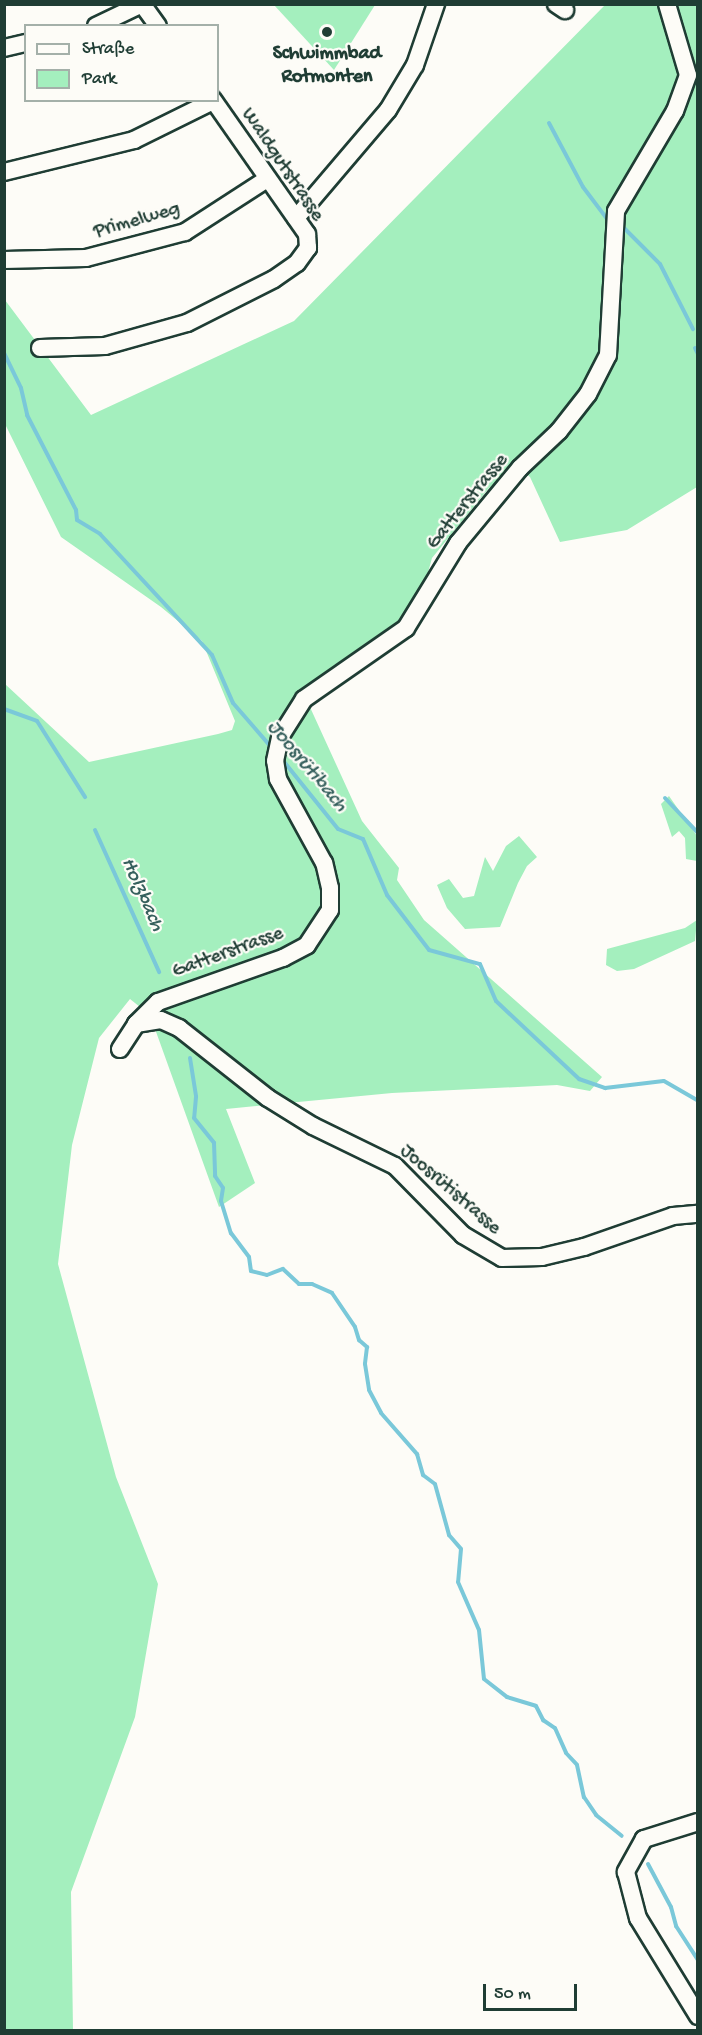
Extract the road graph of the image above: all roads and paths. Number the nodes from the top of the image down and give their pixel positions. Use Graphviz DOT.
graph roads {
  1 [pos="142,4"];
  2 [pos="436,4"];
  3 [pos="667,4"];
  4 [pos="100,24"];
  5 [pos="157,24"];
  6 [pos="24,43"];
  7 [pos="4,48"];
  8 [pos="211,102"];
  9 [pos="214,102"];
  10 [pos="4,172"];
  11 [pos="267,179"];
  12 [pos="296,218"];
  13 [pos="4,260"];
  14 [pos="40,348"];
  15 [pos="136,1024"];
  16 [pos="120,1049"];
  17 [pos="698,1214"];
  18 [pos="698,1822"];
  19 [pos="698,2016"];
  1 -- 4 [label="street"];
  1 -- 5 [label="street"];
  2 -- 12 [label="street"];
  3 -- 15 [label="street, Gatterstrasse"];
  6 -- 7 [label="street"];
  8 -- 10 [label="street"];
  9 -- 11 [label="street, Waldgutstrasse"];
  11 -- 12 [label="street, Waldgutstrasse"];
  11 -- 13 [label="street, Primelweg"];
  12 -- 14 [label="street, Waldgutstrasse"];
  15 -- 16 [label="street, Gatterstrasse"];
  15 -- 17 [label="street, Joosrütistrasse"];
  18 -- 19 [label="street"];
}
